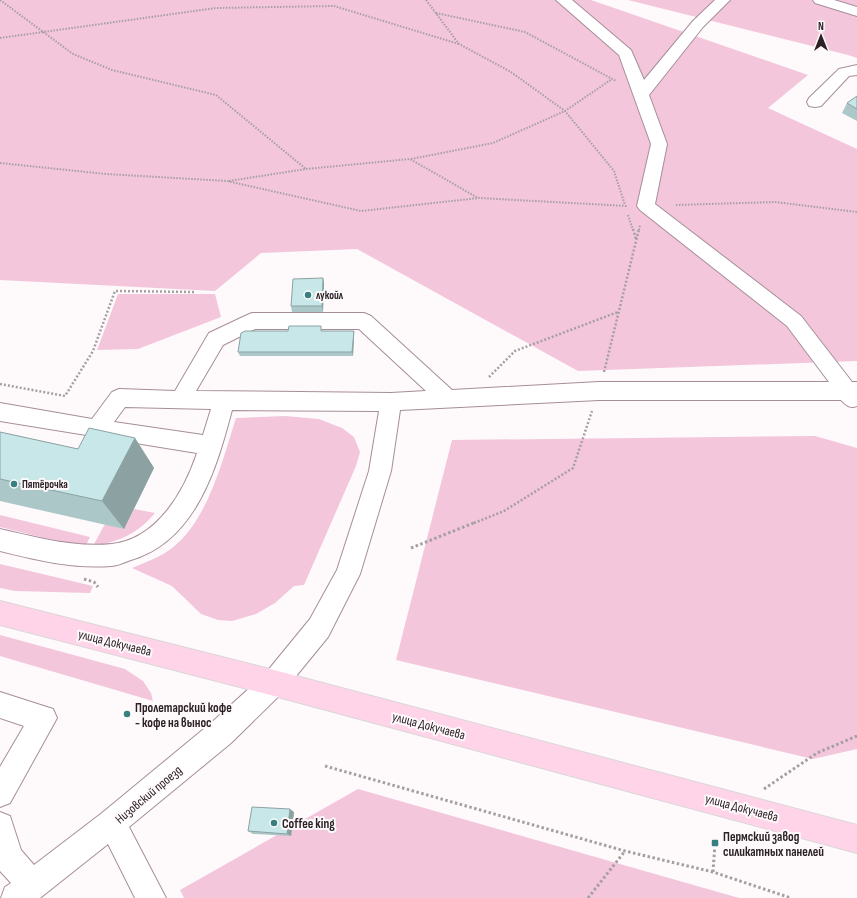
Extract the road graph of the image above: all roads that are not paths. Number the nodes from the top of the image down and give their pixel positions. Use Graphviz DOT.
graph roads {
  1 [pos="563,0"];
  2 [pos="723,0"];
  3 [pos="820,0"];
  4 [pos="857,12"];
  5 [pos="857,70"];
  6 [pos="641,94"];
  7 [pos="815,102"];
  8 [pos="853,395"];
  9 [pos="457,398"];
  10 [pos="180,400"];
  11 [pos="224,401"];
  12 [pos="391,402"];
  13 [pos="0,412"];
  14 [pos="97,429"];
  15 [pos="212,446"];
  16 [pos="0,540"];
  17 [pos="0,613"];
  18 [pos="274,683"];
  19 [pos="0,705"];
  20 [pos="0,792"];
  21 [pos="112,823"];
  22 [pos="0,826"];
  23 [pos="857,839"];
  24 [pos="24,892"];
  25 [pos="151,898"];
  1 -- 6 [label="street"];
  2 -- 6 [label="street"];
  3 -- 4 [label="street"];
  5 -- 7 [label="street"];
  6 -- 8 [label="street"];
  8 -- 9 [label="street"];
  9 -- 10 [label="street"];
  9 -- 12 [label="street"];
  10 -- 11 [label="street"];
  10 -- 14 [label="street"];
  11 -- 12 [label="street"];
  11 -- 15 [label="street"];
  12 -- 18 [label="street, Низовский проезд"];
  13 -- 14 [label="street"];
  14 -- 15 [label="street"];
  15 -- 16 [label="street"];
  17 -- 18 [label="main road, улица Докучаева"];
  18 -- 21 [label="street, Низовский проезд"];
  18 -- 23 [label="main road, улица Докучаева"];
  19 -- 20 [label="street"];
  21 -- 24 [label="street, Низовский проезд"];
  21 -- 25 [label="street"];
  22 -- 24 [label="street"];
}
